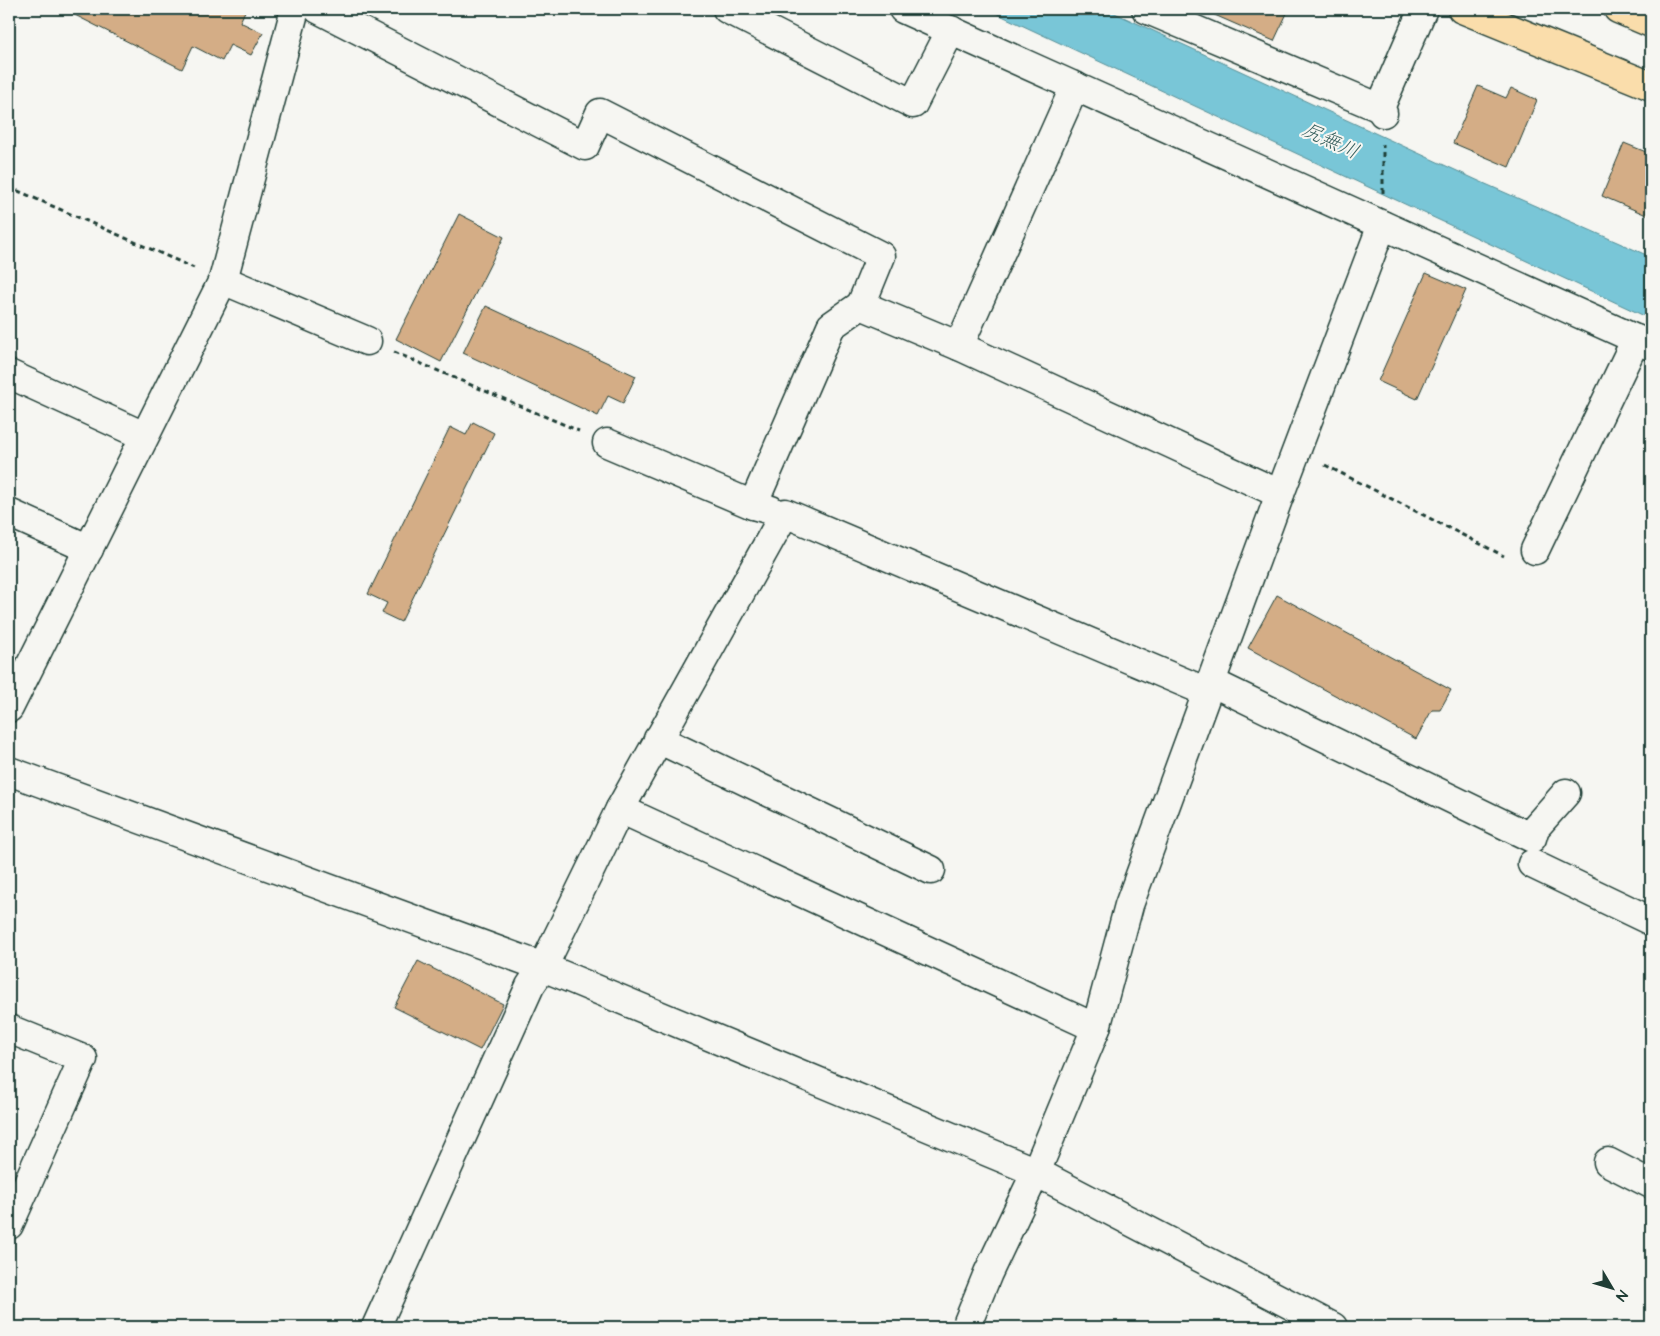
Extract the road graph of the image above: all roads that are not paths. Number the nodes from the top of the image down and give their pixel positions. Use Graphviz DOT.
graph roads {
  1 [pos="295,9"];
  2 [pos="318,9"];
  3 [pos="727,9"];
  4 [pos="903,9"];
  5 [pos="1146,9"];
  6 [pos="1423,9"];
  7 [pos="1462,9"];
  8 [pos="1618,9"];
  9 [pos="1651,22"];
  10 [pos="951,30"];
  11 [pos="1075,86"];
  12 [pos="1651,86"];
  13 [pos="1382,225"];
  14 [pos="222,280"];
  15 [pos="861,305"];
  16 [pos="367,341"];
  17 [pos="1644,343"];
  18 [pos="959,346"];
  19 [pos="9,374"];
  20 [pos="144,436"];
  21 [pos="607,443"];
  22 [pos="1280,494"];
  23 [pos="753,505"];
  24 [pos="9,513"];
  25 [pos="784,513"];
  26 [pos="89,549"];
  27 [pos="1535,550"];
  28 [pos="1209,687"];
  29 [pos="9,708"];
  30 [pos="658,739"];
  31 [pos="9,771"];
  32 [pos="1566,793"];
  33 [pos="620,809"];
  34 [pos="1532,864"];
  35 [pos="931,870"];
  36 [pos="1651,921"];
  37 [pos="543,967"];
  38 [pos="1096,1028"];
  39 [pos="9,1029"];
  40 [pos="1608,1162"];
  41 [pos="1036,1172"];
  42 [pos="1651,1184"];
  43 [pos="9,1225"];
  44 [pos="376,1327"];
  45 [pos="966,1327"];
  46 [pos="1333,1327"];
  1 -- 14 [label="street"];
  2 -- 15 [label="street"];
  3 -- 10 [label="street"];
  4 -- 10 [label="street"];
  5 -- 6 [label="street"];
  7 -- 12 [label="main road"];
  8 -- 9 [label="main road"];
  10 -- 11 [label="street"];
  11 -- 13 [label="street"];
  11 -- 18 [label="street"];
  13 -- 17 [label="street"];
  13 -- 22 [label="street"];
  14 -- 16 [label="street"];
  14 -- 20 [label="street"];
  15 -- 18 [label="street"];
  15 -- 23 [label="street"];
  17 -- 27 [label="street"];
  18 -- 22 [label="street"];
  19 -- 20 [label="street"];
  20 -- 26 [label="street"];
  21 -- 23 [label="street"];
  22 -- 28 [label="street"];
  23 -- 25 [label="street"];
  24 -- 26 [label="street"];
  25 -- 28 [label="street"];
  25 -- 30 [label="street"];
  26 -- 29 [label="street"];
  28 -- 32 [label="street"];
  28 -- 38 [label="street"];
  30 -- 33 [label="street"];
  30 -- 35 [label="street"];
  31 -- 37 [label="street"];
  33 -- 37 [label="street"];
  33 -- 38 [label="street"];
  34 -- 36 [label="street"];
  37 -- 41 [label="street"];
  37 -- 44 [label="street"];
  38 -- 41 [label="street"];
  39 -- 43 [label="street"];
  40 -- 42 [label="street"];
  41 -- 45 [label="street"];
  41 -- 46 [label="street"];
}
